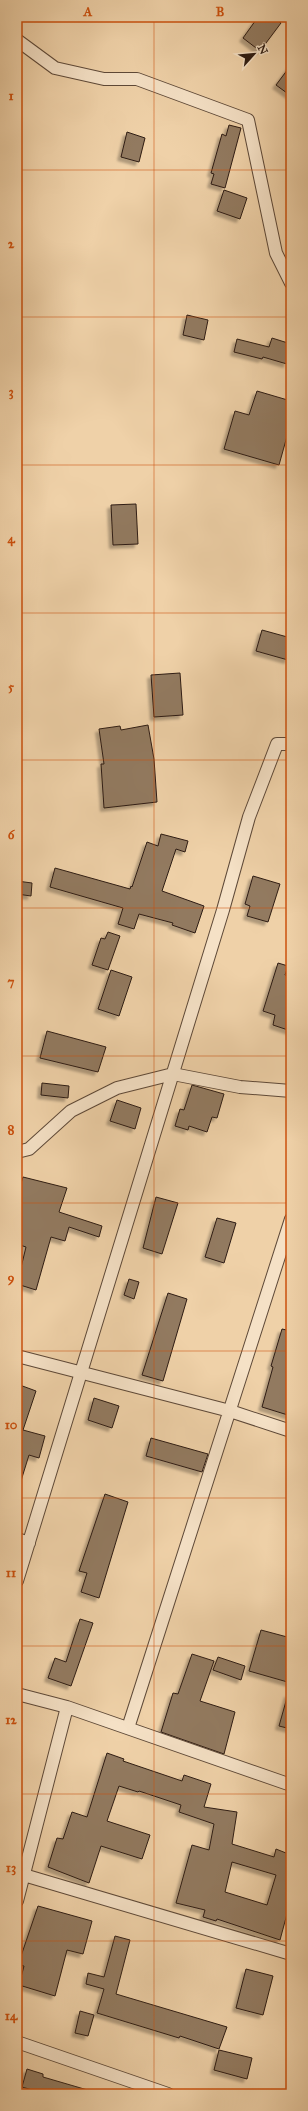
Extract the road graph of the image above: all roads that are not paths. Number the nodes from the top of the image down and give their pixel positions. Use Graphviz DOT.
graph roads {
  1 [pos="17,40"];
  2 [pos="291,283"];
  3 [pos="291,744"];
  4 [pos="172,1074"];
  5 [pos="291,1091"];
  6 [pos="17,1152"];
  7 [pos="291,1220"];
  8 [pos="17,1356"];
  9 [pos="81,1372"];
  10 [pos="230,1411"];
  11 [pos="291,1431"];
  12 [pos="17,1539"];
  13 [pos="29,1543"];
  14 [pos="17,1581"];
  15 [pos="17,1694"];
  16 [pos="67,1707"];
  17 [pos="128,1728"];
  18 [pos="291,1785"];
  19 [pos="21,1874"];
  20 [pos="17,1901"];
  21 [pos="291,1954"];
  22 [pos="17,2042"];
  23 [pos="168,2094"];
  1 -- 2 [label="street"];
  3 -- 4 [label="street"];
  4 -- 5 [label="street"];
  4 -- 6 [label="street"];
  4 -- 9 [label="street"];
  7 -- 10 [label="street"];
  8 -- 9 [label="street"];
  9 -- 10 [label="street"];
  9 -- 13 [label="street"];
  10 -- 11 [label="street"];
  10 -- 17 [label="street"];
  12 -- 13 [label="street"];
  13 -- 14 [label="street"];
  15 -- 16 [label="street"];
  16 -- 17 [label="street"];
  16 -- 19 [label="street"];
  17 -- 18 [label="street"];
  19 -- 20 [label="street"];
  19 -- 21 [label="street"];
  22 -- 23 [label="street"];
}
